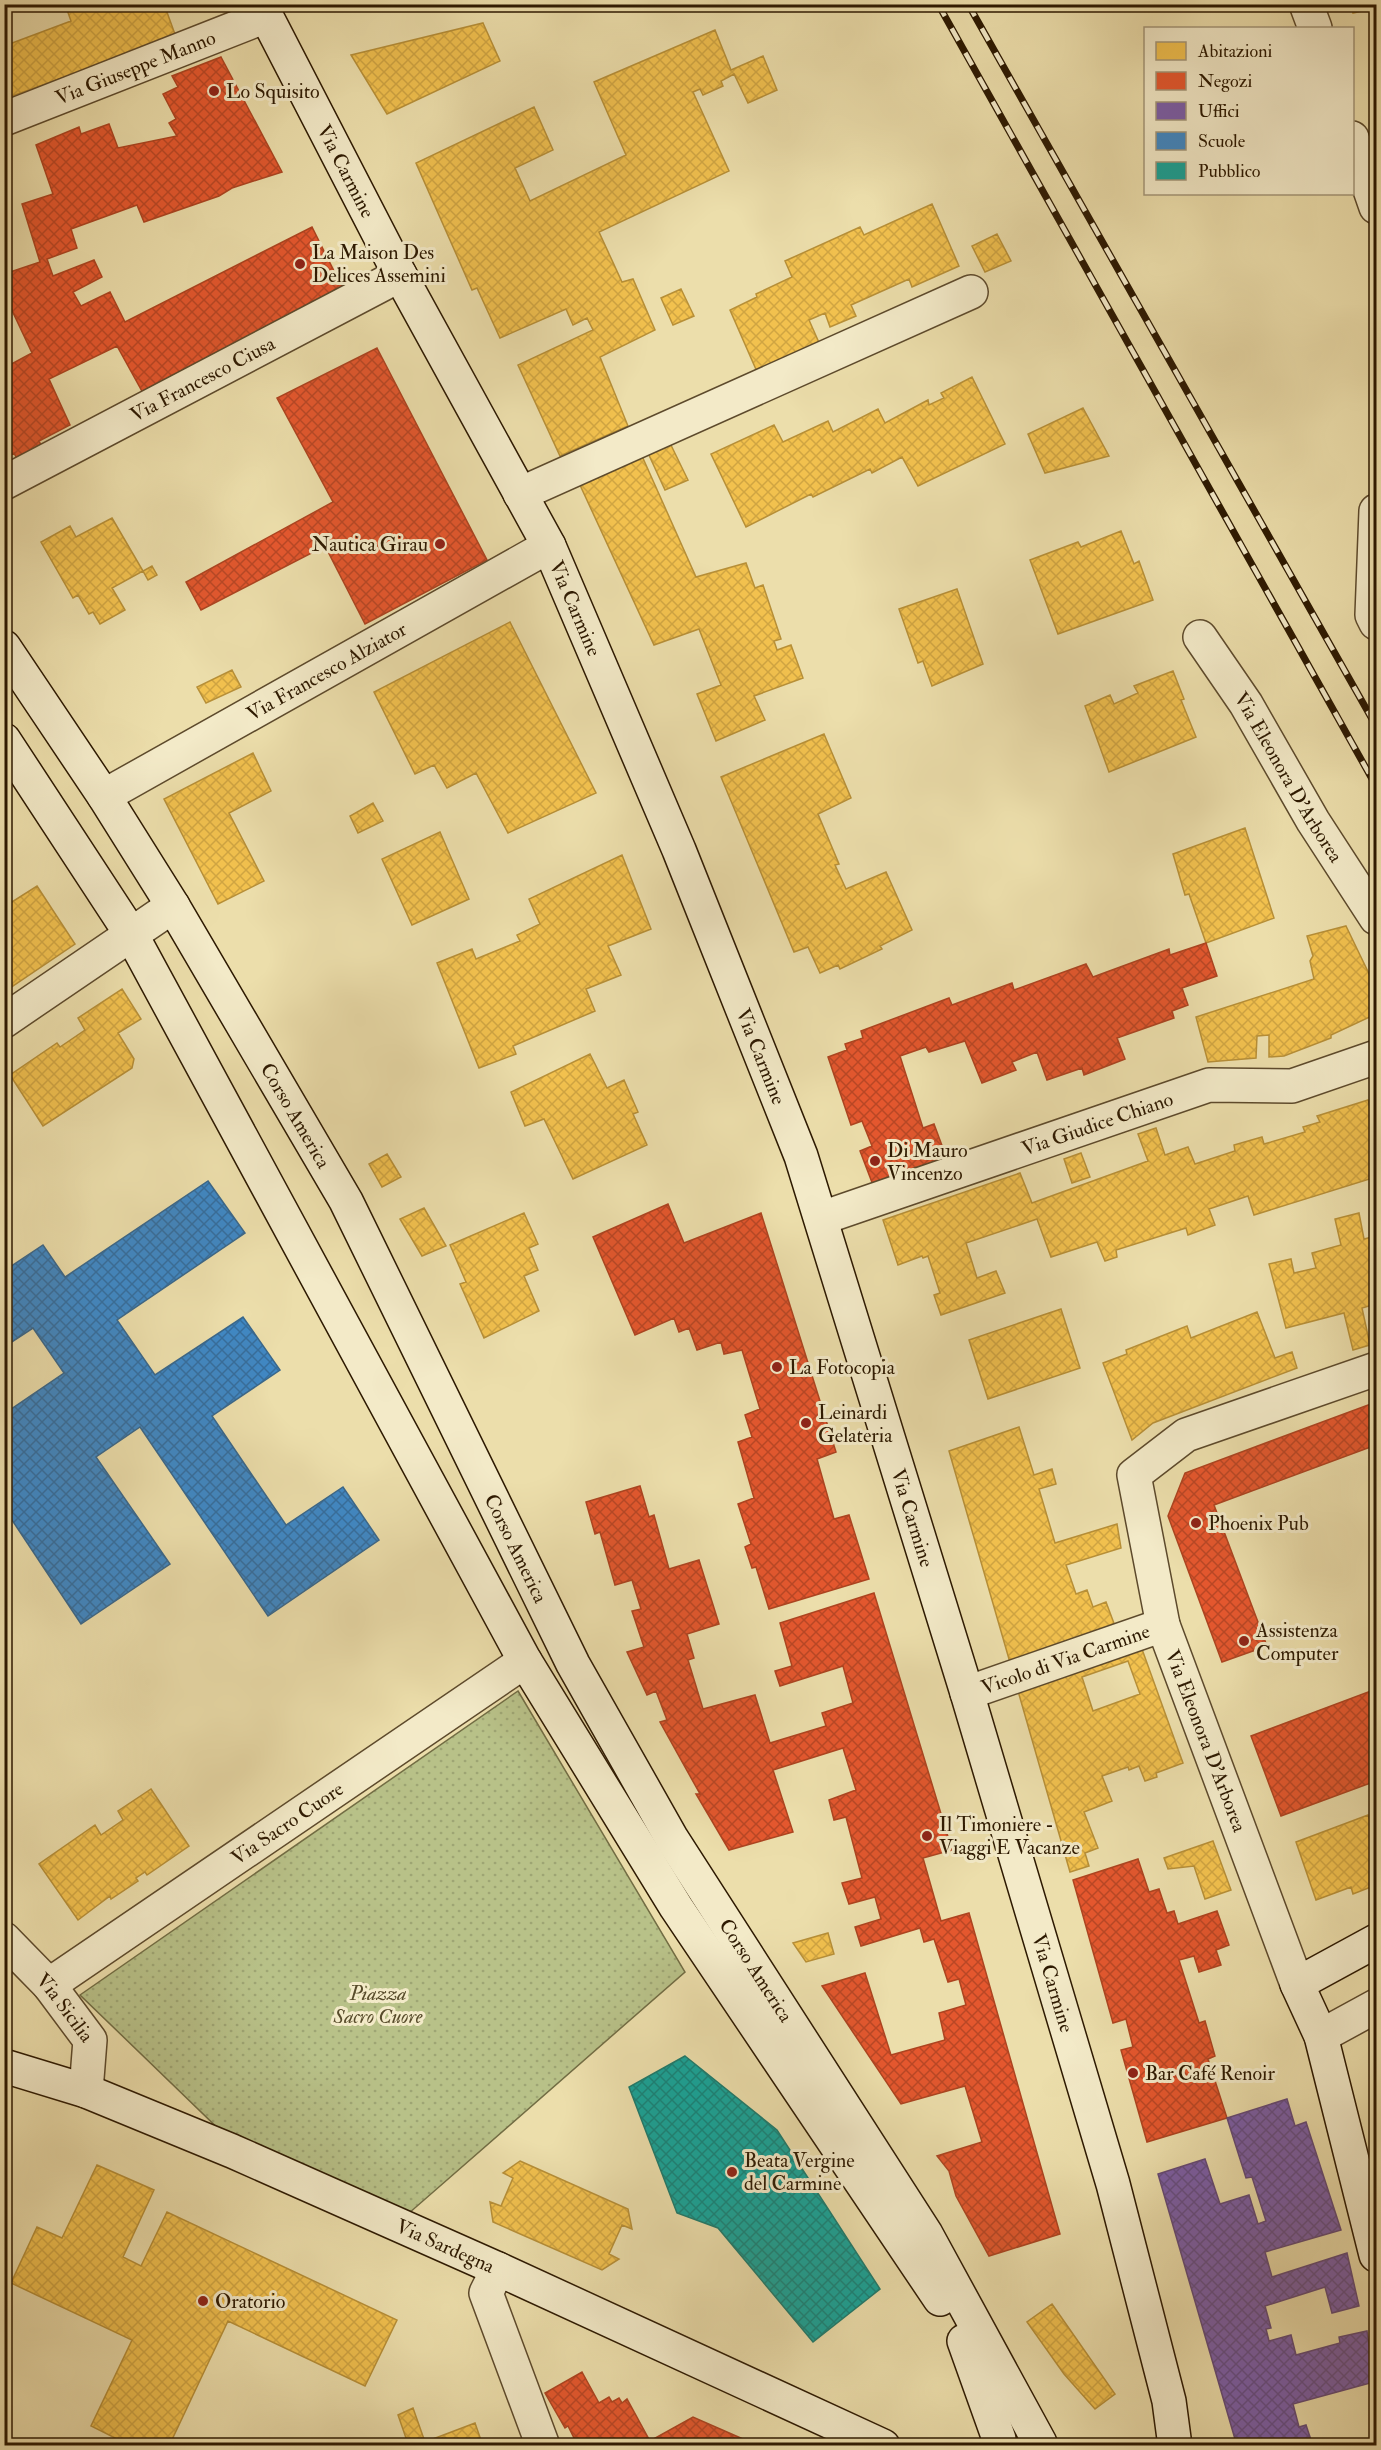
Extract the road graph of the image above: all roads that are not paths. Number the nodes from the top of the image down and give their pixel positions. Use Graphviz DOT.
graph roads {
  1 [pos="1306,4"];
  2 [pos="263,10"];
  3 [pos="1315,27"];
  4 [pos="4,119"];
  5 [pos="1354,141"];
  6 [pos="1377,207"];
  7 [pos="400,275"];
  8 [pos="971,292"];
  9 [pos="4,483"];
  10 [pos="520,494"];
  11 [pos="1377,511"];
  12 [pos="549,546"];
  13 [pos="1377,623"];
  14 [pos="1200,637"];
  15 [pos="4,647"];
  16 [pos="4,740"];
  17 [pos="104,796"];
  18 [pos="172,906"];
  19 [pos="1377,918"];
  20 [pos="131,934"];
  21 [pos="4,1020"];
  22 [pos="1377,1057"];
  23 [pos="822,1218"];
  24 [pos="1377,1370"];
  25 [pos="1163,1625"];
  26 [pos="525,1661"];
  27 [pos="967,1693"];
  28 [pos="4,1939"];
  29 [pos="1377,1941"];
  30 [pos="1297,1984"];
  31 [pos="50,1985"];
  32 [pos="1377,2006"];
  33 [pos="1321,2036"];
  34 [pos="4,2066"];
  35 [pos="86,2091"];
  36 [pos="1377,2255"];
  37 [pos="498,2269"];
  38 [pos="1168,2401"];
  39 [pos="992,2442"];
  40 [pos="1044,2444"];
  41 [pos="543,2445"];
  42 [pos="885,2445"];
  43 [pos="1150,2445"];
  44 [pos="1175,2445"];
  1 -- 3 [label="street"];
  2 -- 4 [label="street, Via Giuseppe Manno"];
  2 -- 7 [label="street, Via Carmine"];
  5 -- 6 [label="street"];
  7 -- 9 [label="street, Via Francesco Ciusa"];
  7 -- 10 [label="street, Via Carmine"];
  8 -- 10 [label="street"];
  10 -- 12 [label="street, Via Carmine"];
  11 -- 13 [label="street"];
  12 -- 17 [label="street, Via Francesco Alziator"];
  12 -- 23 [label="street, Via Carmine"];
  14 -- 19 [label="street, Via Eleonora D'Arborea"];
  15 -- 17 [label="street, Corso America"];
  16 -- 20 [label="street, Corso America"];
  17 -- 18 [label="street, Corso America"];
  18 -- 20 [label="street"];
  18 -- 40 [label="street, Corso America"];
  20 -- 21 [label="street"];
  20 -- 26 [label="street, Corso America"];
  22 -- 23 [label="street, Via Giudice Chiano"];
  23 -- 27 [label="street, Via Carmine"];
  24 -- 25 [label="street, Via Eleonora D'Arborea"];
  25 -- 27 [label="street, Vicolo di Via Carmine"];
  25 -- 30 [label="street, Via Eleonora D'Arborea"];
  26 -- 31 [label="street, Via Sacro Cuore"];
  26 -- 39 [label="street, Corso America"];
  27 -- 38 [label="street, Via Carmine"];
  28 -- 31 [label="street, Via Sicilia"];
  29 -- 30 [label="street"];
  30 -- 33 [label="street, Via Eleonora D'Arborea"];
  31 -- 35 [label="street, Via Sicilia"];
  32 -- 33 [label="street"];
  33 -- 36 [label="street, Via Eleonora D'Arborea"];
  34 -- 35 [label="street, Via Sardegna"];
  35 -- 37 [label="street, Via Sardegna"];
  37 -- 41 [label="street"];
  37 -- 42 [label="street, Via Sardegna"];
  38 -- 43 [label="street"];
  38 -- 44 [label="street, Via Carmine"];
  39 -- 40 [label="street"];
}
